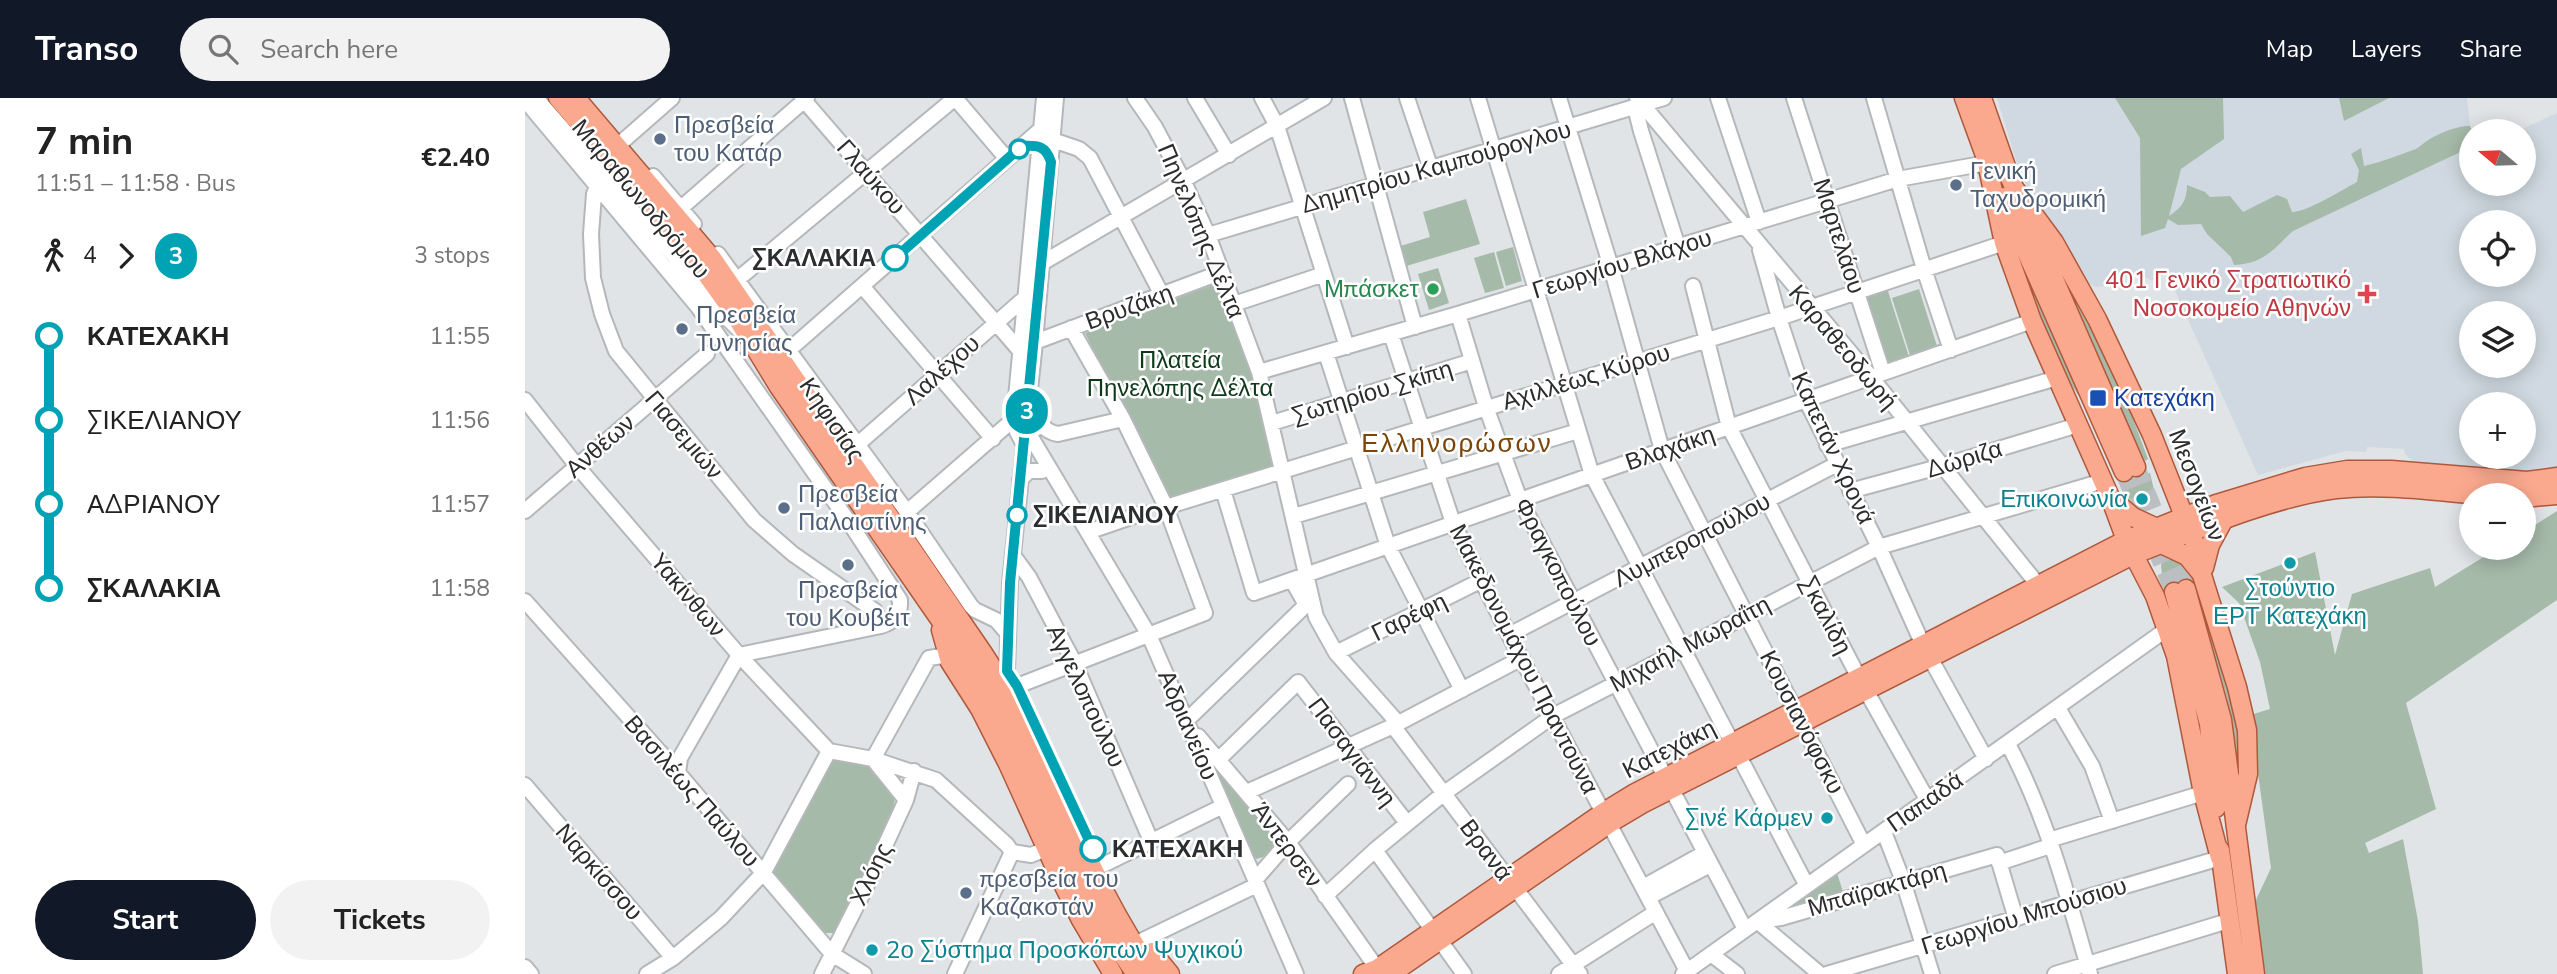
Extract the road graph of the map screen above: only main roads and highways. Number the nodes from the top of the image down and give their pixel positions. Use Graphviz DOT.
graph roads {
  1 [pos="558,98"];
  2 [pos="576,98"];
  3 [pos="1964,98"];
  4 [pos="1982,98"];
  5 [pos="1987,163"];
  6 [pos="2015,189"];
  7 [pos="779,359"];
  8 [pos="2162,463"];
  9 [pos="2557,477"];
  10 [pos="2106,489"];
  11 [pos="2459,493"];
  12 [pos="2557,495"];
  13 [pos="2536,497"];
  14 [pos="2223,521"];
  15 [pos="2158,536"];
  16 [pos="2202,575"];
  17 [pos="2155,596"];
  18 [pos="957,616"];
  19 [pos="938,620"];
  20 [pos="2236,825"];
  21 [pos="2220,858"];
  22 [pos="1378,973"];
  23 [pos="1113,974"];
  24 [pos="1136,974"];
  25 [pos="1154,974"];
  26 [pos="1170,974"];
  27 [pos="2237,974"];
  28 [pos="2255,974"];
  1 -- 7 [label="main road, Κηφισίας"];
  2 -- 7 [label="main road, Κηφισίας"];
  3 -- 5 [label="main road, Μεσογείων"];
  4 -- 6 [label="main road, Μεσογείων"];
  5 -- 6 [label="main road, Μεσογείων"];
  5 -- 10 [label="main road, Μεσογείων"];
  6 -- 8 [label="main road, Μεσογείων"];
  7 -- 18 [label="main road, Κηφισίας"];
  7 -- 19 [label="main road, Κηφισίας"];
  8 -- 15 [label="main road, Μεσογείων"];
  8 -- 15 [label="main road"];
  9 -- 15 [label="main road"];
  10 -- 15 [label="main road, Μεσογείων"];
  10 -- 15 [label="main road"];
  11 -- 14 [label="main road"];
  12 -- 13 [label="main road"];
  14 -- 15 [label="main road"];
  14 -- 16 [label="main road"];
  15 -- 16 [label="main road, Μεσογείων"];
  15 -- 16 [label="main road"];
  15 -- 17 [label="main road, Μεσογείων"];
  15 -- 17 [label="main road"];
  15 -- 22 [label="main road, Κατεχάκη"];
  16 -- 20 [label="main road, Μεσογείων"];
  17 -- 21 [label="main road, Μεσογείων"];
  18 -- 25 [label="main road, Κηφισίας"];
  18 -- 26 [label="main road, Κηφισίας"];
  19 -- 23 [label="main road"];
  19 -- 24 [label="main road, Κηφισίας"];
  20 -- 21 [label="main road, Μεσογείων"];
  20 -- 28 [label="main road, Μεσογείων"];
  21 -- 27 [label="main road, Μεσογείων"];
}
